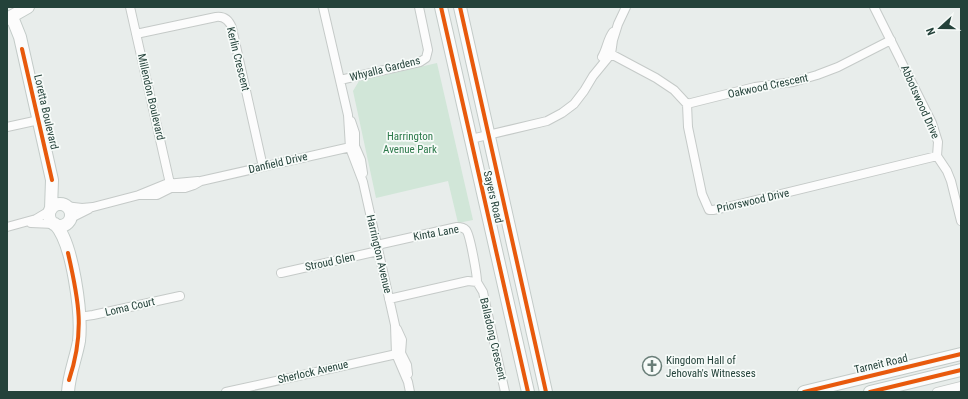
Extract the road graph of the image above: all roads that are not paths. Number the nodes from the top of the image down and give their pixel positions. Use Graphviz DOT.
graph roads {
  1 [pos="28,7"];
  2 [pos="130,7"];
  3 [pos="324,7"];
  4 [pos="419,7"];
  5 [pos="440,7"];
  6 [pos="460,7"];
  7 [pos="626,7"];
  8 [pos="874,7"];
  9 [pos="9,18"];
  10 [pos="136,34"];
  11 [pos="891,40"];
  12 [pos="608,55"];
  13 [pos="340,80"];
  14 [pos="687,104"];
  15 [pos="39,120"];
  16 [pos="7,128"];
  17 [pos="488,135"];
  18 [pos="471,139"];
  19 [pos="353,147"];
  20 [pos="937,156"];
  21 [pos="263,167"];
  22 [pos="52,180"];
  23 [pos="170,185"];
  24 [pos="65,206"];
  25 [pos="93,207"];
  26 [pos="51,209"];
  27 [pos="69,220"];
  28 [pos="26,222"];
  29 [pos="961,222"];
  30 [pos="54,224"];
  31 [pos="7,227"];
  32 [pos="377,248"];
  33 [pos="68,252"];
  34 [pos="281,273"];
  35 [pos="477,282"];
  36 [pos="180,296"];
  37 [pos="389,299"];
  38 [pos="79,317"];
  39 [pos="398,353"];
  40 [pos="961,354"];
  41 [pos="961,370"];
  42 [pos="68,386"];
  43 [pos="961,386"];
  44 [pos="61,392"];
  45 [pos="226,392"];
  46 [pos="410,392"];
  47 [pos="505,392"];
  48 [pos="528,392"];
  49 [pos="546,392"];
  50 [pos="804,392"];
  51 [pos="870,392"];
  52 [pos="937,392"];
  1 -- 9 [label="main road"];
  2 -- 10 [label="street, Millendon Boulevard"];
  3 -- 13 [label="street, Harrington Avenue"];
  4 -- 13 [label="street, Whyalla Gardens"];
  5 -- 18 [label="main road, Sayers Road"];
  6 -- 17 [label="main road, Sayers Road"];
  7 -- 12 [label="street"];
  8 -- 11 [label="street, Abbotswood Drive"];
  9 -- 15 [label="main road, Loretta Boulevard"];
  10 -- 21 [label="street, Kerlin Crescent"];
  10 -- 23 [label="street, Millendon Boulevard"];
  11 -- 14 [label="street, Oakwood Crescent"];
  11 -- 20 [label="street, Abbotswood Drive"];
  12 -- 14 [label="street"];
  12 -- 17 [label="street"];
  13 -- 19 [label="street, Harrington Avenue"];
  14 -- 20 [label="street, Priorswood Drive"];
  15 -- 16 [label="street"];
  15 -- 22 [label="main road, Loretta Boulevard"];
  17 -- 18 [label="street"];
  17 -- 49 [label="main road, Sayers Road"];
  18 -- 48 [label="main road, Sayers Road"];
  19 -- 21 [label="street, Danfield Drive"];
  19 -- 32 [label="street, Harrington Avenue"];
  20 -- 29 [label="street"];
  21 -- 23 [label="street, Danfield Drive"];
  22 -- 24 [label="main road, Loretta Boulevard"];
  22 -- 26 [label="main road, Loretta Boulevard"];
  23 -- 25 [label="street, Danfield Drive"];
  24 -- 25 [label="street, Danfield Drive"];
  24 -- 26 [label="main road"];
  24 -- 27 [label="main road"];
  25 -- 27 [label="street, Danfield Drive"];
  26 -- 28 [label="street"];
  26 -- 30 [label="main road"];
  27 -- 30 [label="main road"];
  27 -- 33 [label="main road"];
  28 -- 30 [label="street"];
  28 -- 31 [label="street"];
  30 -- 33 [label="main road"];
  32 -- 34 [label="street, Stroud Glen"];
  32 -- 35 [label="street, Kinta Lane"];
  32 -- 37 [label="street, Harrington Avenue"];
  33 -- 38 [label="main road"];
  35 -- 37 [label="street"];
  35 -- 47 [label="street, Balladong Crescent"];
  36 -- 38 [label="street, Loma Court"];
  37 -- 39 [label="street, Harrington Avenue"];
  38 -- 42 [label="main road"];
  39 -- 45 [label="street, Sherlock Avenue"];
  39 -- 46 [label="street, Harrington Avenue"];
  40 -- 50 [label="main road, Tarneit Road"];
  41 -- 51 [label="main road"];
  42 -- 44 [label="main road"];
  43 -- 52 [label="street"];
}
